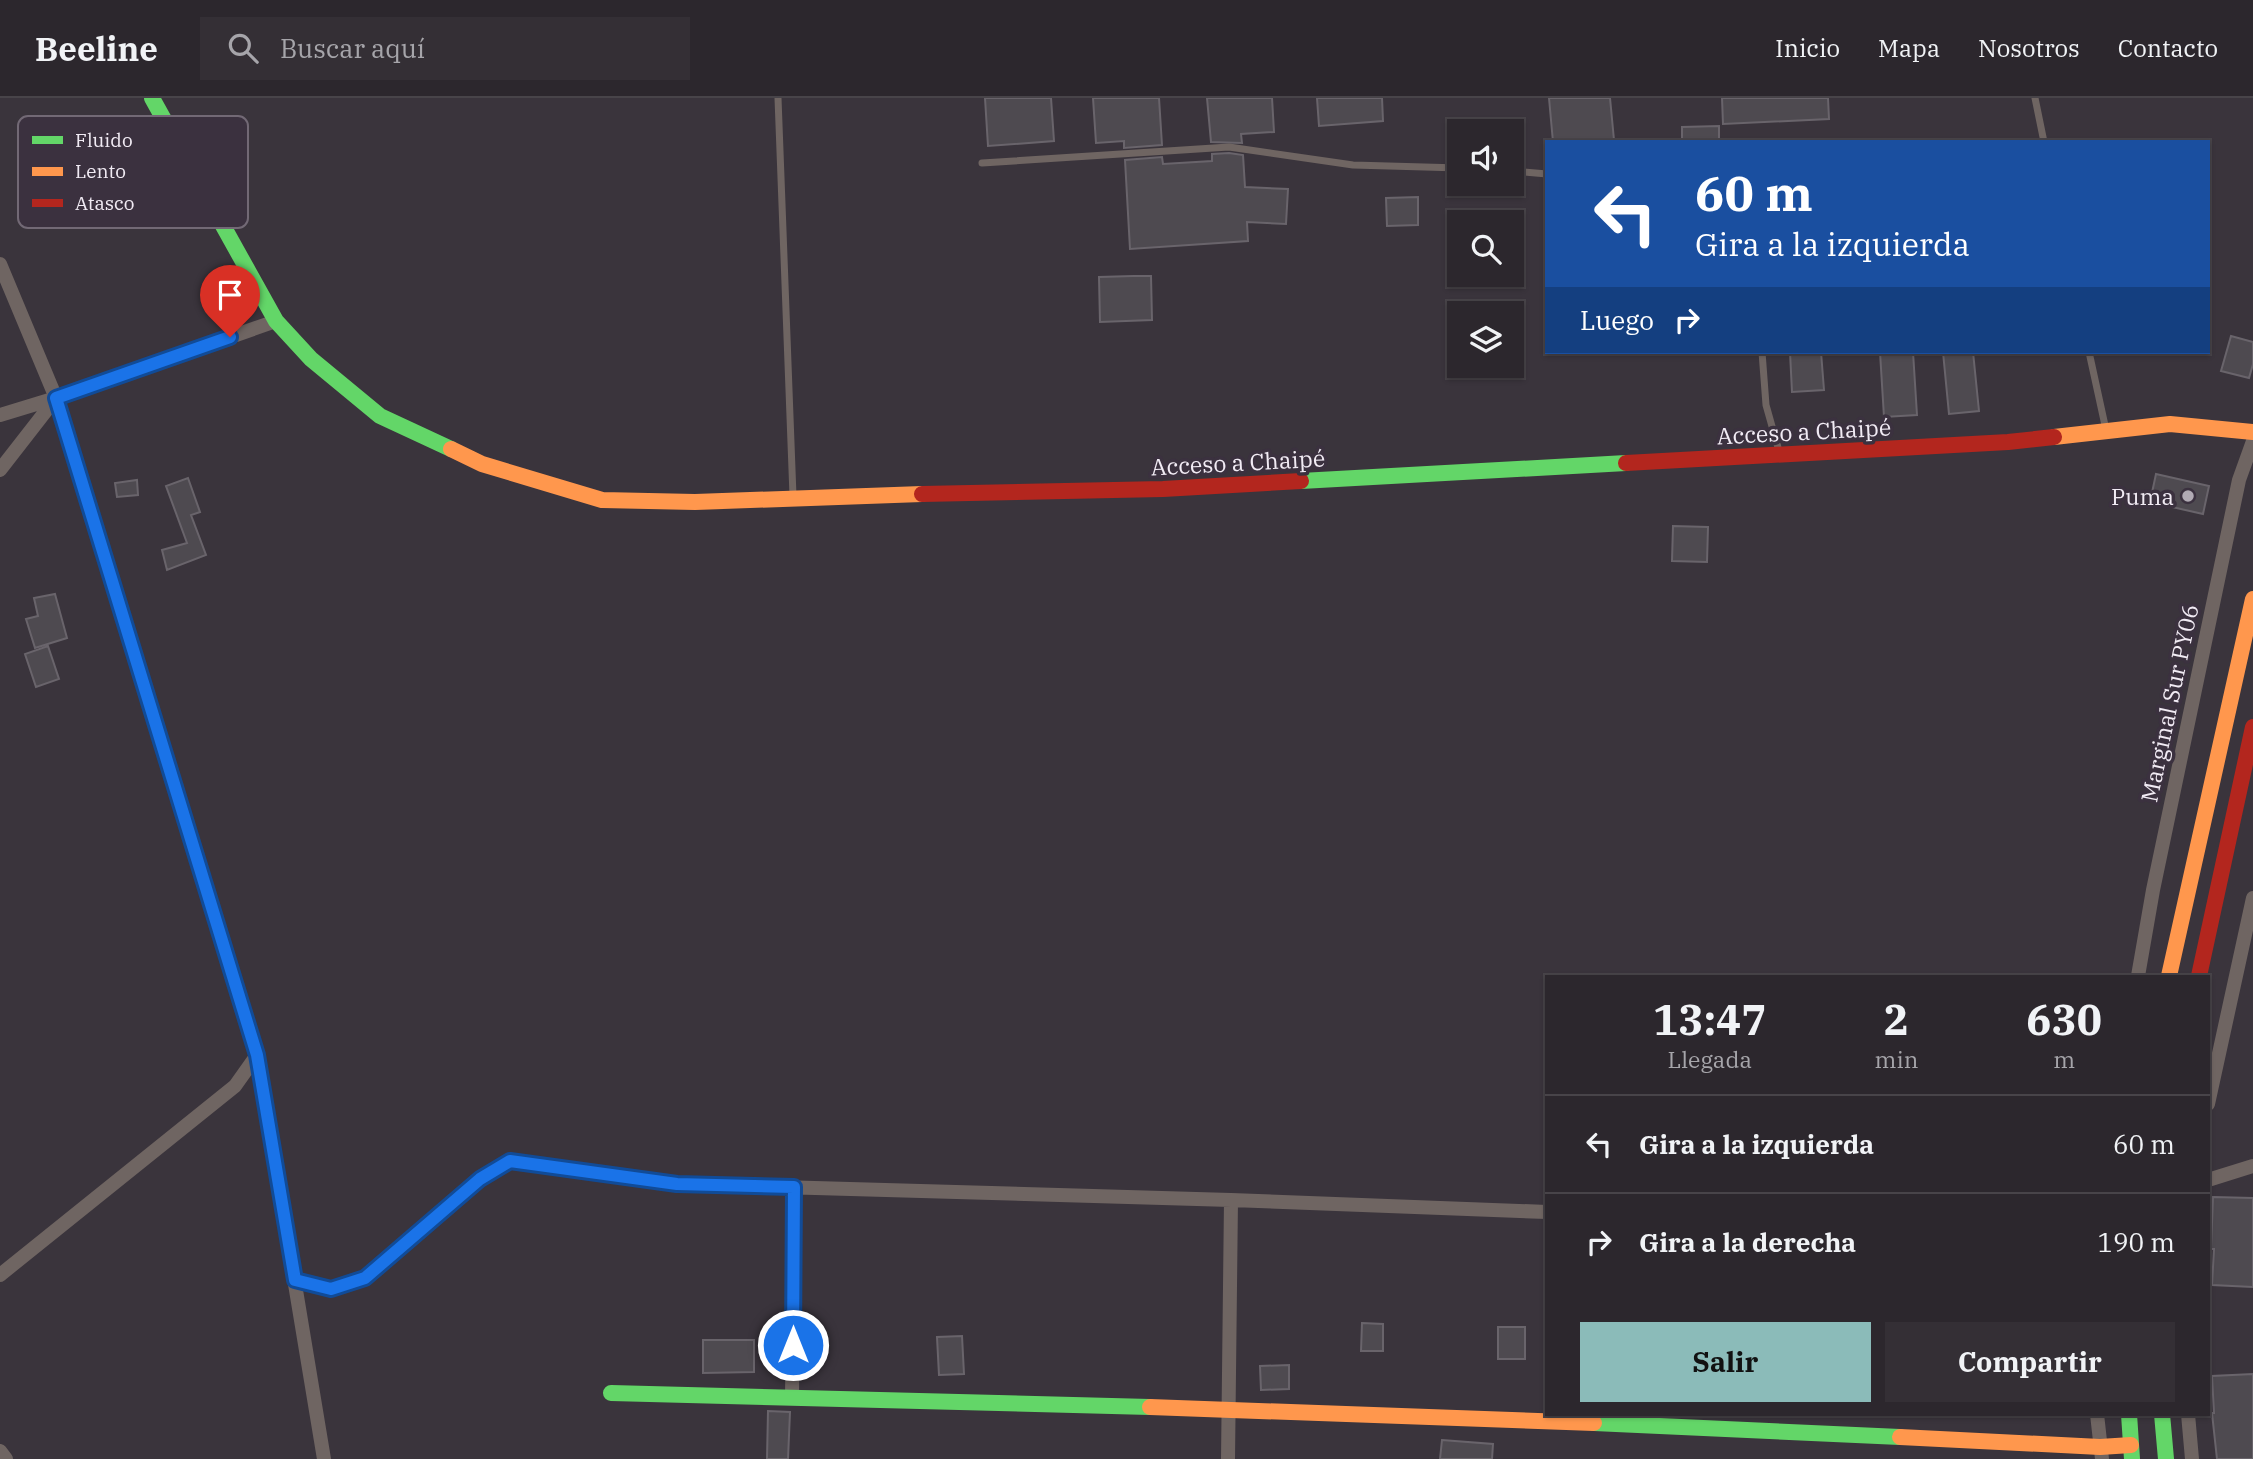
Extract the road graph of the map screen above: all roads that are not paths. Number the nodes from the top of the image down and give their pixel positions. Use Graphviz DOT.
graph roads {
  1 [pos="152,98"];
  2 [pos="778,98"];
  3 [pos="2035,98"];
  4 [pos="162,116"];
  5 [pos="2044,140"];
  6 [pos="982,163"];
  7 [pos="1447,167"];
  8 [pos="1524,172"];
  9 [pos="1545,174"];
  10 [pos="224,228"];
  11 [pos="0,264"];
  12 [pos="276,321"];
  13 [pos="1762,354"];
  14 [pos="2089,354"];
  15 [pos="56,398"];
  16 [pos="0,415"];
  17 [pos="2106,431"];
  18 [pos="2253,432"];
  19 [pos="2253,441"];
  20 [pos="1781,455"];
  21 [pos="0,470"];
  22 [pos="793,497"];
  23 [pos="2253,599"];
  24 [pos="2253,727"];
  25 [pos="2253,898"];
  26 [pos="2138,975"];
  27 [pos="2169,975"];
  28 [pos="2199,975"];
  29 [pos="257,1055"];
  30 [pos="2210,1095"];
  31 [pos="2253,1166"];
  32 [pos="2210,1179"];
  33 [pos="794,1187"];
  34 [pos="1231,1200"];
  35 [pos="1545,1212"];
  36 [pos="0,1275"];
  37 [pos="295,1280"];
  38 [pos="611,1393"];
  39 [pos="792,1398"];
  40 [pos="1228,1409"];
  41 [pos="2097,1416"];
  42 [pos="2130,1416"];
  43 [pos="2162,1416"];
  44 [pos="2188,1416"];
  45 [pos="1653,1420"];
  46 [pos="0,1451"];
  47 [pos="2131,1452"];
  48 [pos="2101,1453"];
  49 [pos="6,1459"];
  50 [pos="324,1459"];
  51 [pos="1228,1459"];
  52 [pos="2166,1459"];
  53 [pos="2192,1459"];
  1 -- 4 [label="main road, Acceso a Chaipé"];
  2 -- 22 [label="lane"];
  3 -- 5 [label="lane"];
  6 -- 7 [label="lane"];
  8 -- 9 [label="lane"];
  10 -- 12 [label="main road, Acceso a Chaipé"];
  11 -- 15 [label="street"];
  12 -- 15 [label="street"];
  12 -- 22 [label="main road, Acceso a Chaipé"];
  13 -- 20 [label="lane"];
  14 -- 17 [label="lane"];
  15 -- 16 [label="street"];
  15 -- 21 [label="street"];
  15 -- 29 [label="street"];
  17 -- 18 [label="main road, Acceso a Chaipé"];
  17 -- 20 [label="main road, Acceso a Chaipé"];
  19 -- 26 [label="street, Marginal Sur PY06"];
  20 -- 22 [label="main road, Acceso a Chaipé"];
  23 -- 27 [label="main road"];
  24 -- 28 [label="main road"];
  25 -- 30 [label="street"];
  29 -- 36 [label="street"];
  29 -- 37 [label="street"];
  31 -- 32 [label="street"];
  33 -- 34 [label="street"];
  33 -- 37 [label="street"];
  33 -- 39 [label="street"];
  34 -- 35 [label="street"];
  34 -- 40 [label="street"];
  37 -- 50 [label="street"];
  38 -- 39 [label="main road"];
  39 -- 40 [label="main road"];
  40 -- 45 [label="main road"];
  40 -- 51 [label="street"];
  41 -- 48 [label="street"];
  42 -- 47 [label="main road"];
  43 -- 52 [label="main road"];
  44 -- 53 [label="street"];
  45 -- 48 [label="main road"];
  46 -- 49 [label="street"];
  47 -- 48 [label="main road"];
}
